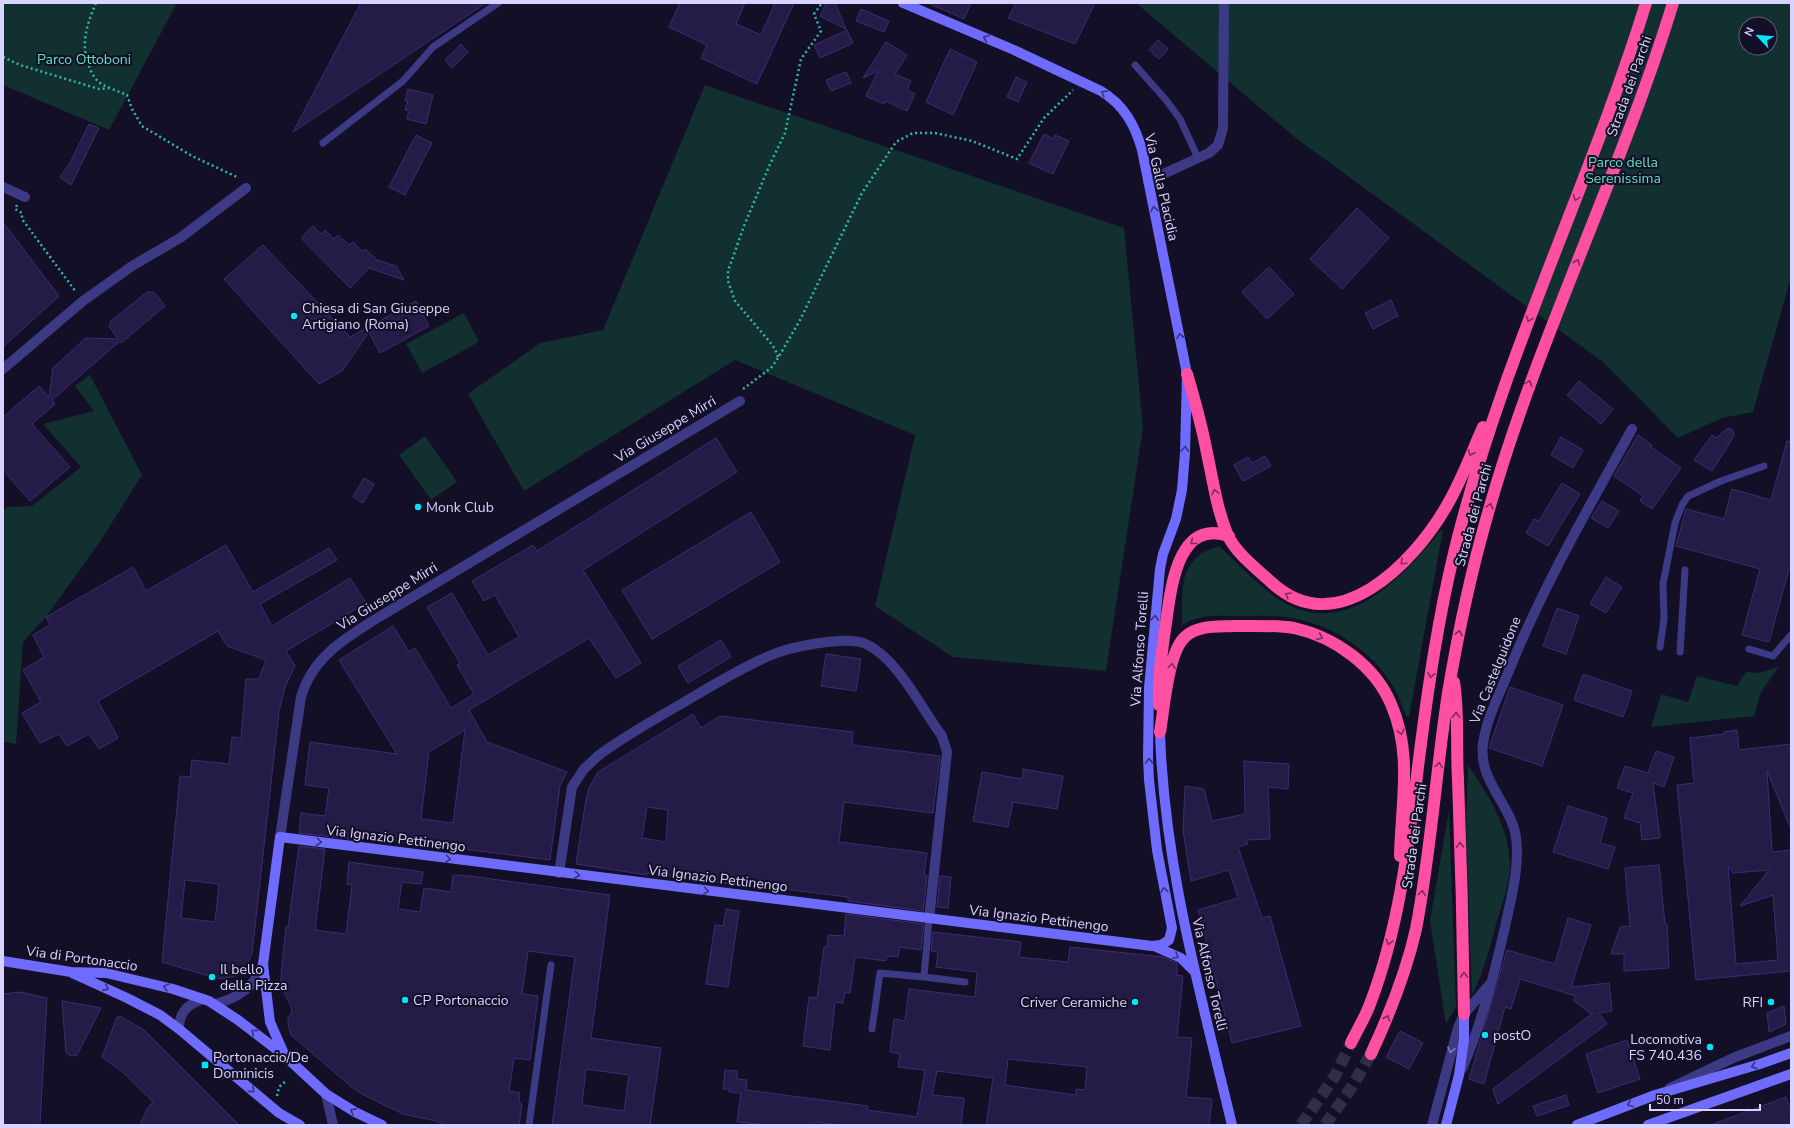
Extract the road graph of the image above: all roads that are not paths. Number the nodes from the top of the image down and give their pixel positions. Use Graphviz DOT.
graph roads {
  1 [pos="498,3"];
  2 [pos="903,3"];
  3 [pos="1224,3"];
  4 [pos="1646,3"];
  5 [pos="1673,3"];
  6 [pos="1135,65"];
  7 [pos="323,143"];
  8 [pos="1198,158"];
  9 [pos="1148,181"];
  10 [pos="3,187"];
  11 [pos="246,188"];
  12 [pos="23,196"];
  13 [pos="3,369"];
  14 [pos="1187,374"];
  15 [pos="1506,380"];
  16 [pos="740,401"];
  17 [pos="1632,429"];
  18 [pos="1764,466"];
  19 [pos="1229,536"];
  20 [pos="1685,570"];
  21 [pos="1791,635"];
  22 [pos="1660,647"];
  23 [pos="1749,649"];
  24 [pos="1680,652"];
  25 [pos="1452,671"];
  26 [pos="1160,732"];
  27 [pos="280,837"];
  28 [pos="558,873"];
  29 [pos="1398,904"];
  30 [pos="929,919"];
  31 [pos="1152,946"];
  32 [pos="3,961"];
  33 [pos="263,964"];
  34 [pos="551,965"];
  35 [pos="71,972"];
  36 [pos="1196,973"];
  37 [pos="924,977"];
  38 [pos="1492,981"];
  39 [pos="965,982"];
  40 [pos="203,999"];
  41 [pos="215,1004"];
  42 [pos="1464,1014"];
  43 [pos="179,1029"];
  44 [pos="872,1029"];
  45 [pos="1791,1036"];
  46 [pos="1351,1043"];
  47 [pos="1791,1053"];
  48 [pos="1370,1054"];
  49 [pos="285,1056"];
  50 [pos="1791,1074"];
  51 [pos="1459,1075"];
  52 [pos="326,1094"];
  53 [pos="1655,1094"];
  54 [pos="279,1113"];
  55 [pos="287,1125"];
  56 [pos="300,1125"];
  57 [pos="333,1125"];
  58 [pos="382,1125"];
  59 [pos="529,1125"];
  60 [pos="1232,1125"];
  61 [pos="1432,1125"];
  62 [pos="1446,1125"];
  63 [pos="1577,1125"];
  64 [pos="1648,1125"];
  1 -- 7 [label="lane"];
  9 -- 2 [label="main road, Via Galla Placidia, one-way"];
  3 -- 8 [label="street"];
  4 -- 15 [label="highway, Strada dei Parchi, one-way"];
  25 -- 5 [label="highway, Strada dei Parchi, one-way"];
  6 -- 8 [label="lane"];
  8 -- 9 [label="street"];
  14 -- 9 [label="main road, Via Galla Placidia, one-way"];
  10 -- 12 [label="street"];
  11 -- 13 [label="street"];
  19 -- 14 [label="highway, one-way"];
  31 -- 14 [label="main road, Via Alfonso Torelli, one-way"];
  15 -- 19 [label="highway, one-way"];
  15 -- 29 [label="highway, Strada dei Parchi, one-way"];
  16 -- 27 [label="street, Via Giuseppe Mirri"];
  17 -- 38 [label="street, Via Castelguidone"];
  18 -- 22 [label="lane"];
  19 -- 26 [label="highway, one-way"];
  20 -- 24 [label="lane"];
  21 -- 23 [label="lane"];
  42 -- 25 [label="highway, one-way"];
  48 -- 25 [label="highway, Strada dei Parchi, one-way"];
  26 -- 29 [label="highway, one-way"];
  26 -- 36 [label="main road, Via Alfonso Torelli"];
  27 -- 28 [label="main road, Via Ignazio Pettinengo, one-way"];
  27 -- 33 [label="main road, Via Giuseppe Mirri"];
  28 -- 30 [label="main road, Via Ignazio Pettinengo, one-way"];
  28 -- 30 [label="street"];
  29 -- 46 [label="highway, Strada dei Parchi, one-way"];
  30 -- 31 [label="main road, Via Ignazio Pettinengo"];
  30 -- 37 [label="lane"];
  31 -- 36 [label="main road, Via Ignazio Pettinengo, one-way"];
  32 -- 35 [label="main road, Via di Portonaccio"];
  33 -- 41 [label="street, Via Giuseppe Mirri"];
  33 -- 49 [label="main road, Via Giuseppe Mirri"];
  34 -- 59 [label="lane"];
  40 -- 35 [label="main road, Via di Portonaccio, one-way"];
  35 -- 43 [label="main road, one-way"];
  36 -- 60 [label="main road, Via Alfonso Torelli"];
  37 -- 39 [label="lane"];
  37 -- 44 [label="lane"];
  38 -- 42 [label="street"];
  38 -- 51 [label="street, Via Castelguidone"];
  40 -- 41 [label="main road, Via di Portonaccio"];
  40 -- 43 [label="street"];
  49 -- 41 [label="main road, Via di Portonaccio, one-way"];
  42 -- 51 [label="main road"];
  42 -- 61 [label="street, one-way"];
  43 -- 54 [label="main road, one-way"];
  45 -- 53 [label="street"];
  47 -- 53 [label="main road, one-way"];
  49 -- 52 [label="main road"];
  50 -- 64 [label="main road"];
  51 -- 62 [label="main road"];
  52 -- 57 [label="street"];
  58 -- 52 [label="main road, one-way"];
  53 -- 63 [label="main road, one-way"];
  54 -- 55 [label="street"];
  54 -- 56 [label="main road"];
}
